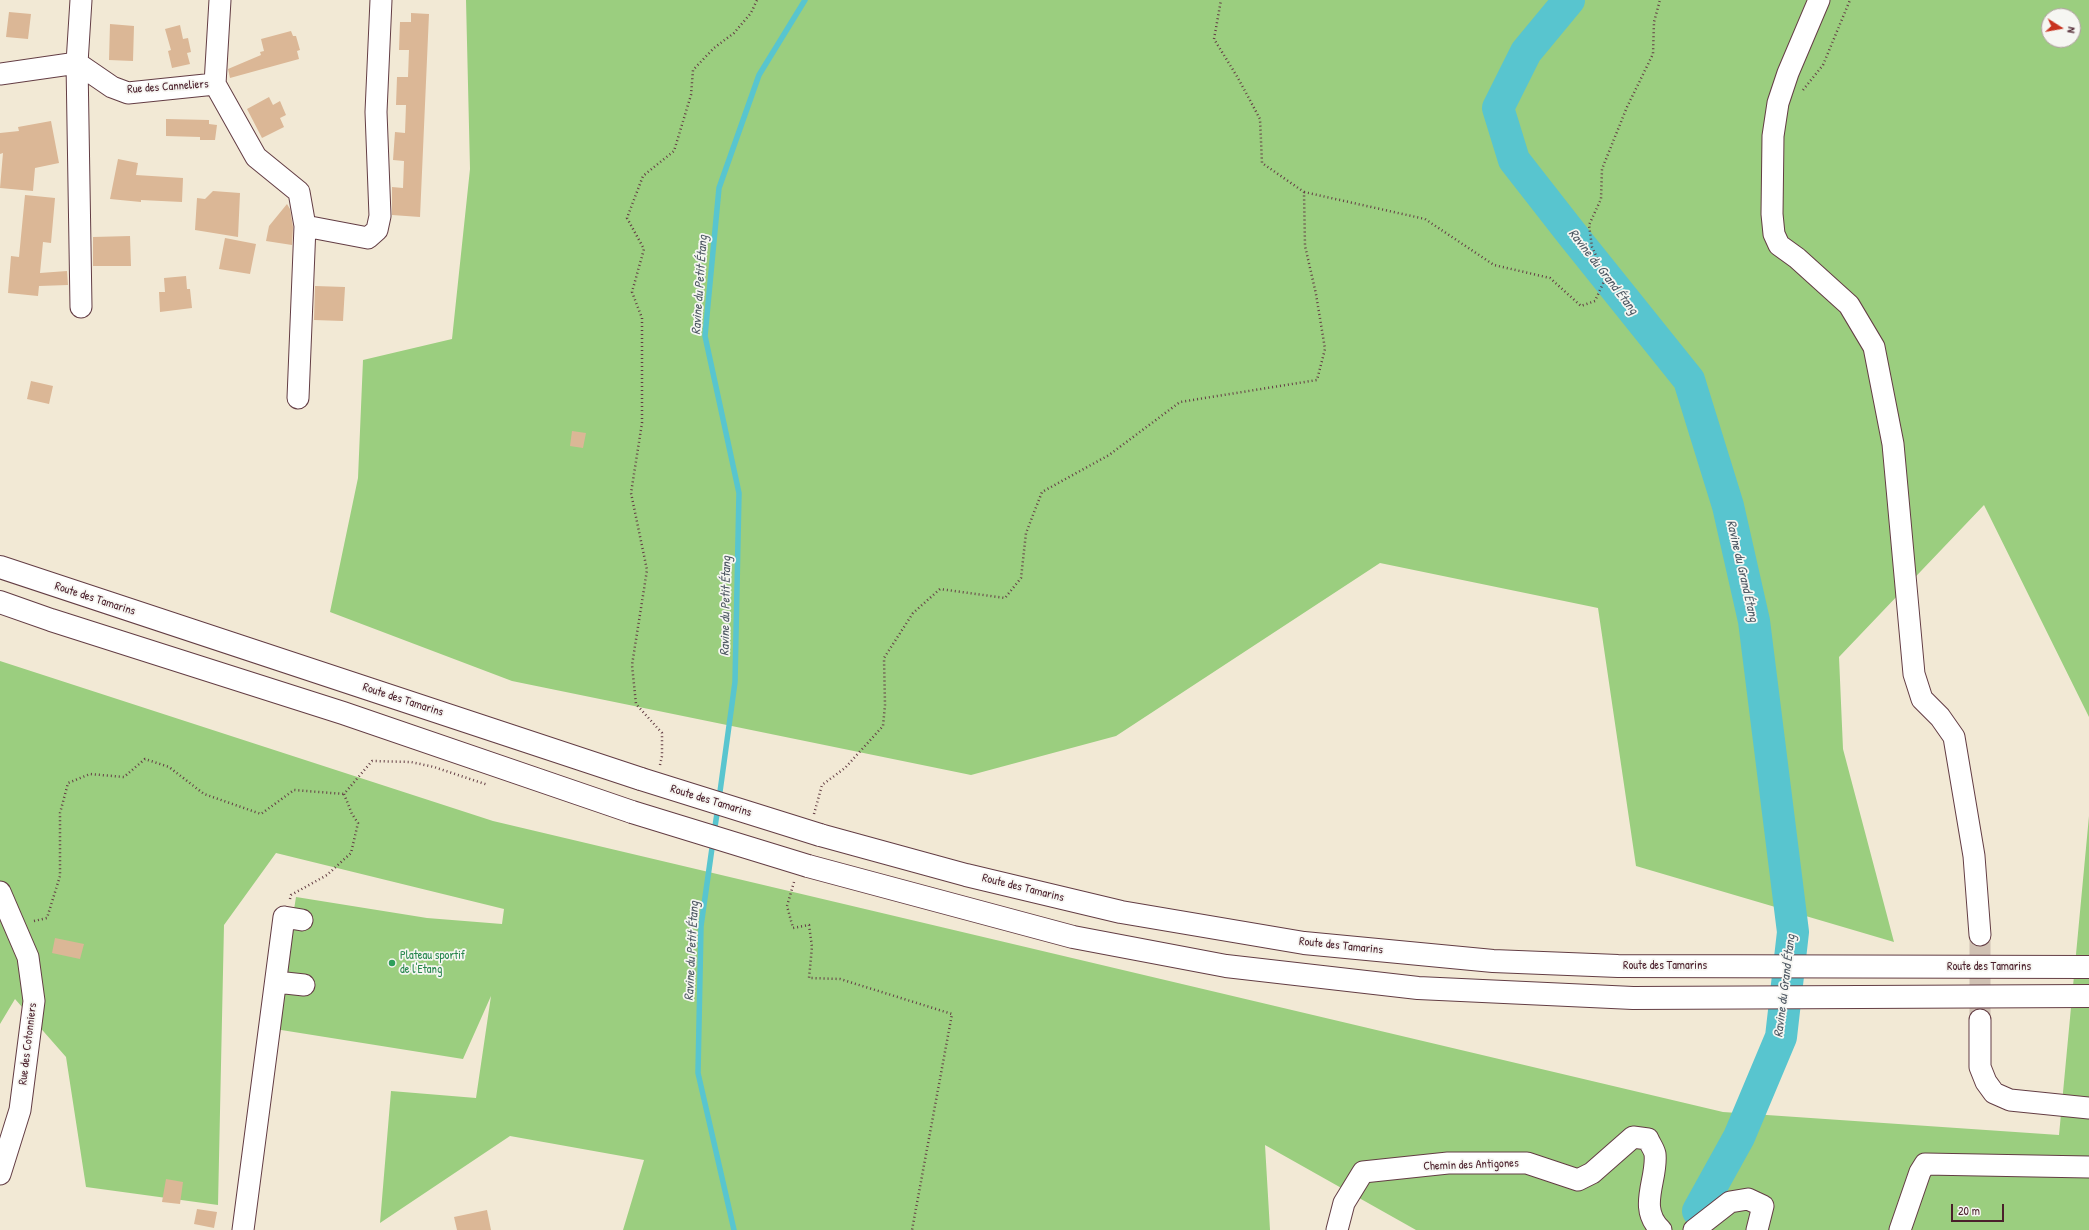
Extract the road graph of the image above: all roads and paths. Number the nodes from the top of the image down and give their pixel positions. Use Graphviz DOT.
graph roads {
  1 [pos="81,0"];
  2 [pos="220,0"];
  3 [pos="381,0"];
  4 [pos="757,0"];
  5 [pos="1221,0"];
  6 [pos="1660,0"];
  7 [pos="1819,0"];
  8 [pos="1850,0"];
  9 [pos="77,63"];
  10 [pos="0,74"];
  11 [pos="215,84"];
  12 [pos="1778,103"];
  13 [pos="1304,192"];
  14 [pos="305,226"];
  15 [pos="81,308"];
  16 [pos="298,398"];
  17 [pos="0,567"];
  18 [pos="0,602"];
  19 [pos="649,774"];
  20 [pos="493,787"];
  21 [pos="344,794"];
  22 [pos="817,825"];
  23 [pos="802,871"];
  24 [pos="0,892"];
  25 [pos="293,919"];
  26 [pos="14,925"];
  27 [pos="1980,935"];
  28 [pos="2089,967"];
  29 [pos="276,982"];
  30 [pos="304,985"];
  31 [pos="2089,996"];
  32 [pos="1980,1020"];
  33 [pos="2089,1108"];
  34 [pos="2089,1167"];
  35 [pos="0,1174"];
  36 [pos="243,1230"];
  37 [pos="912,1230"];
  38 [pos="1337,1230"];
  39 [pos="1661,1230"];
  40 [pos="1694,1230"];
  41 [pos="1757,1230"];
  42 [pos="1900,1230"];
  1 -- 9 [label="street"];
  2 -- 11 [label="street"];
  3 -- 14 [label="street"];
  4 -- 19 [label="path"];
  5 -- 13 [label="path"];
  6 -- 13 [label="path"];
  7 -- 12 [label="street"];
  8 -- 12 [label="path"];
  9 -- 10 [label="street"];
  9 -- 11 [label="street, Rue des Canneliers"];
  9 -- 15 [label="street"];
  11 -- 14 [label="street, Rue des Canneliers"];
  12 -- 27 [label="street"];
  13 -- 22 [label="path"];
  14 -- 16 [label="street, Rue des Canneliers"];
  17 -- 19 [label="highway, Route des Tamarins"];
  18 -- 23 [label="highway, bridge"];
  19 -- 22 [label="highway, Route des Tamarins, bridge"];
  20 -- 21 [label="path"];
  21 -- 25 [label="path"];
  21 -- 26 [label="path"];
  22 -- 28 [label="highway, Route des Tamarins"];
  23 -- 31 [label="highway"];
  23 -- 37 [label="path"];
  24 -- 26 [label="street, Rue des Cotonniers"];
  25 -- 29 [label="street"];
  26 -- 35 [label="street, Rue des Cotonniers"];
  29 -- 30 [label="street"];
  29 -- 36 [label="street"];
  32 -- 33 [label="street"];
  34 -- 42 [label="street"];
  38 -- 39 [label="street, Chemin des Antigones"];
  40 -- 41 [label="street"];
}
